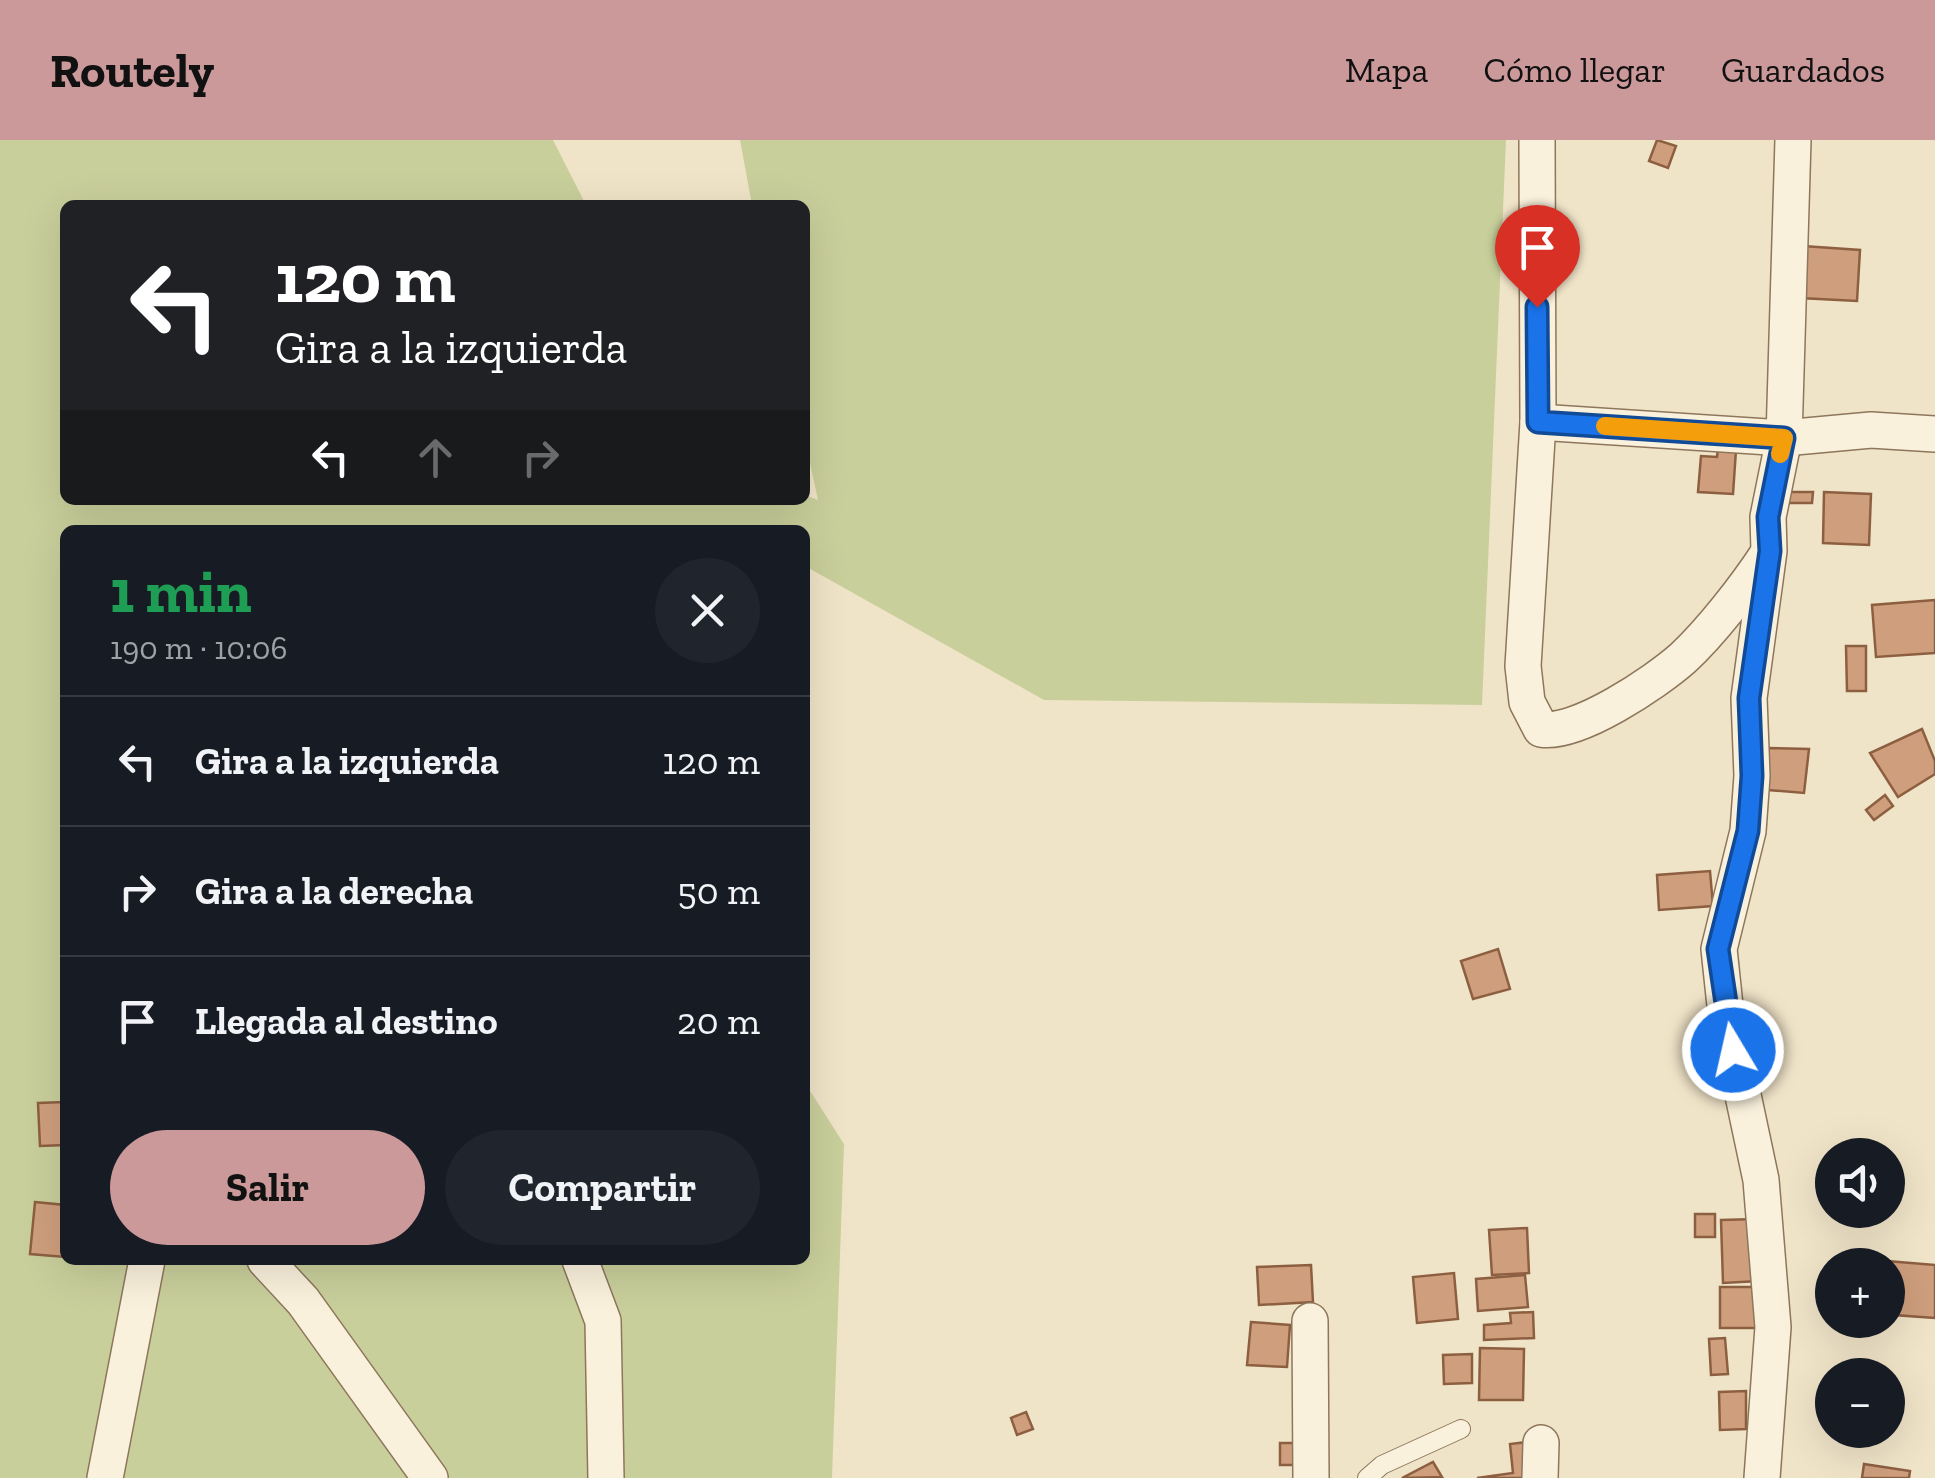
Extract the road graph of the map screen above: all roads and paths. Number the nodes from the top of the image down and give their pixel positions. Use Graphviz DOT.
graph roads {
  1 [pos="1537,140"];
  2 [pos="1794,140"];
  3 [pos="1538,422"];
  4 [pos="1935,434"];
  5 [pos="1784,438"];
  6 [pos="1770,551"];
  7 [pos="146,1265"];
  8 [pos="270,1265"];
  9 [pos="584,1265"];
  10 [pos="1310,1321"];
  11 [pos="1460,1428"];
  12 [pos="105,1478"];
  13 [pos="430,1478"];
  14 [pos="606,1478"];
  15 [pos="1311,1478"];
  16 [pos="1367,1478"];
  17 [pos="1762,1478"];
  1 -- 3 [label="street"];
  2 -- 5 [label="street"];
  3 -- 5 [label="street"];
  3 -- 6 [label="street"];
  4 -- 5 [label="street"];
  5 -- 6 [label="street"];
  6 -- 17 [label="street"];
  7 -- 12 [label="street"];
  8 -- 13 [label="street"];
  9 -- 14 [label="street"];
  10 -- 15 [label="street"];
  11 -- 16 [label="lane"];
}
